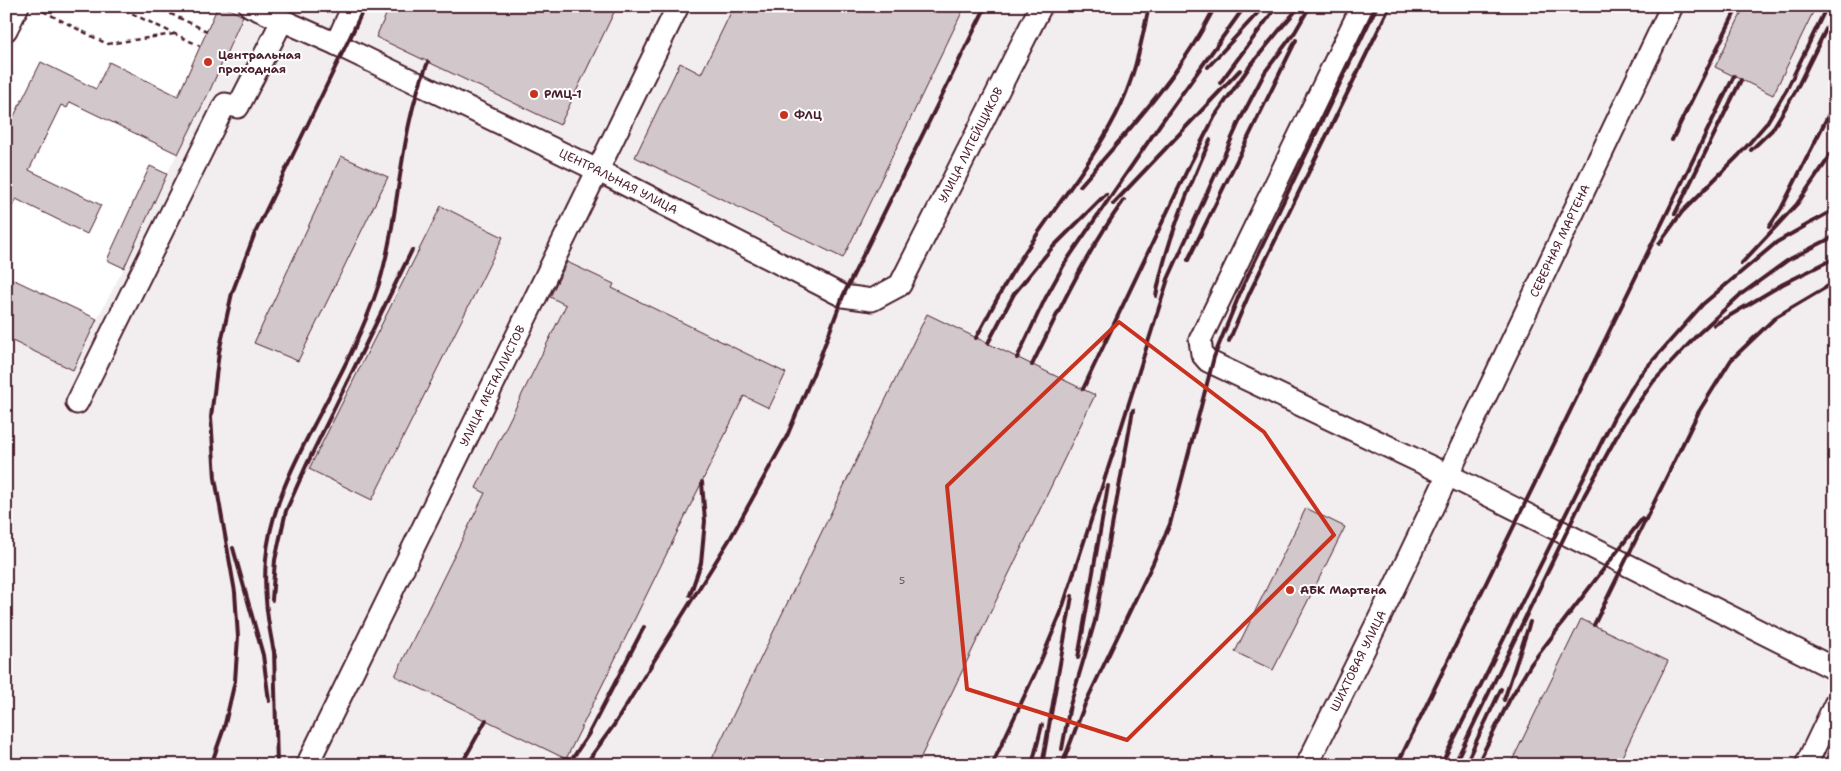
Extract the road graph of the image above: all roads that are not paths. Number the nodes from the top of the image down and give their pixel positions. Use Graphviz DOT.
graph roads {
  1 [pos="18,6"];
  2 [pos="250,6"];
  3 [pos="354,6"];
  4 [pos="678,6"];
  5 [pos="1041,6"];
  6 [pos="1362,6"];
  7 [pos="1672,6"];
  8 [pos="282,21"];
  9 [pos="6,30"];
  10 [pos="336,44"];
  11 [pos="597,170"];
  12 [pos="900,285"];
  13 [pos="77,403"];
  14 [pos="1448,475"];
  15 [pos="1835,669"];
  16 [pos="1835,704"];
  17 [pos="307,765"];
  18 [pos="1307,765"];
  19 [pos="1806,765"];
  1 -- 9 [label="street"];
  2 -- 8 [label="street, ЦЕНТРАЛЬНАЯ УЛИЦА"];
  3 -- 10 [label="street"];
  4 -- 11 [label="street, УЛИЦА МЕТАЛЛИСТОВ"];
  5 -- 12 [label="street, УЛИЦА ЛИТЕЙЩИКОВ"];
  6 -- 14 [label="street"];
  7 -- 14 [label="street, СЕВЕРНАЯ МАРТЕНА"];
  8 -- 10 [label="street, ЦЕНТРАЛЬНАЯ УЛИЦА"];
  8 -- 13 [label="street"];
  10 -- 11 [label="street, ЦЕНТРАЛЬНАЯ УЛИЦА"];
  11 -- 12 [label="street, ЦЕНТРАЛЬНАЯ УЛИЦА"];
  11 -- 17 [label="street, УЛИЦА МЕТАЛЛИСТОВ"];
  14 -- 15 [label="street"];
  14 -- 18 [label="street, ШИХТОВАЯ УЛИЦА"];
  16 -- 19 [label="street"];
}
